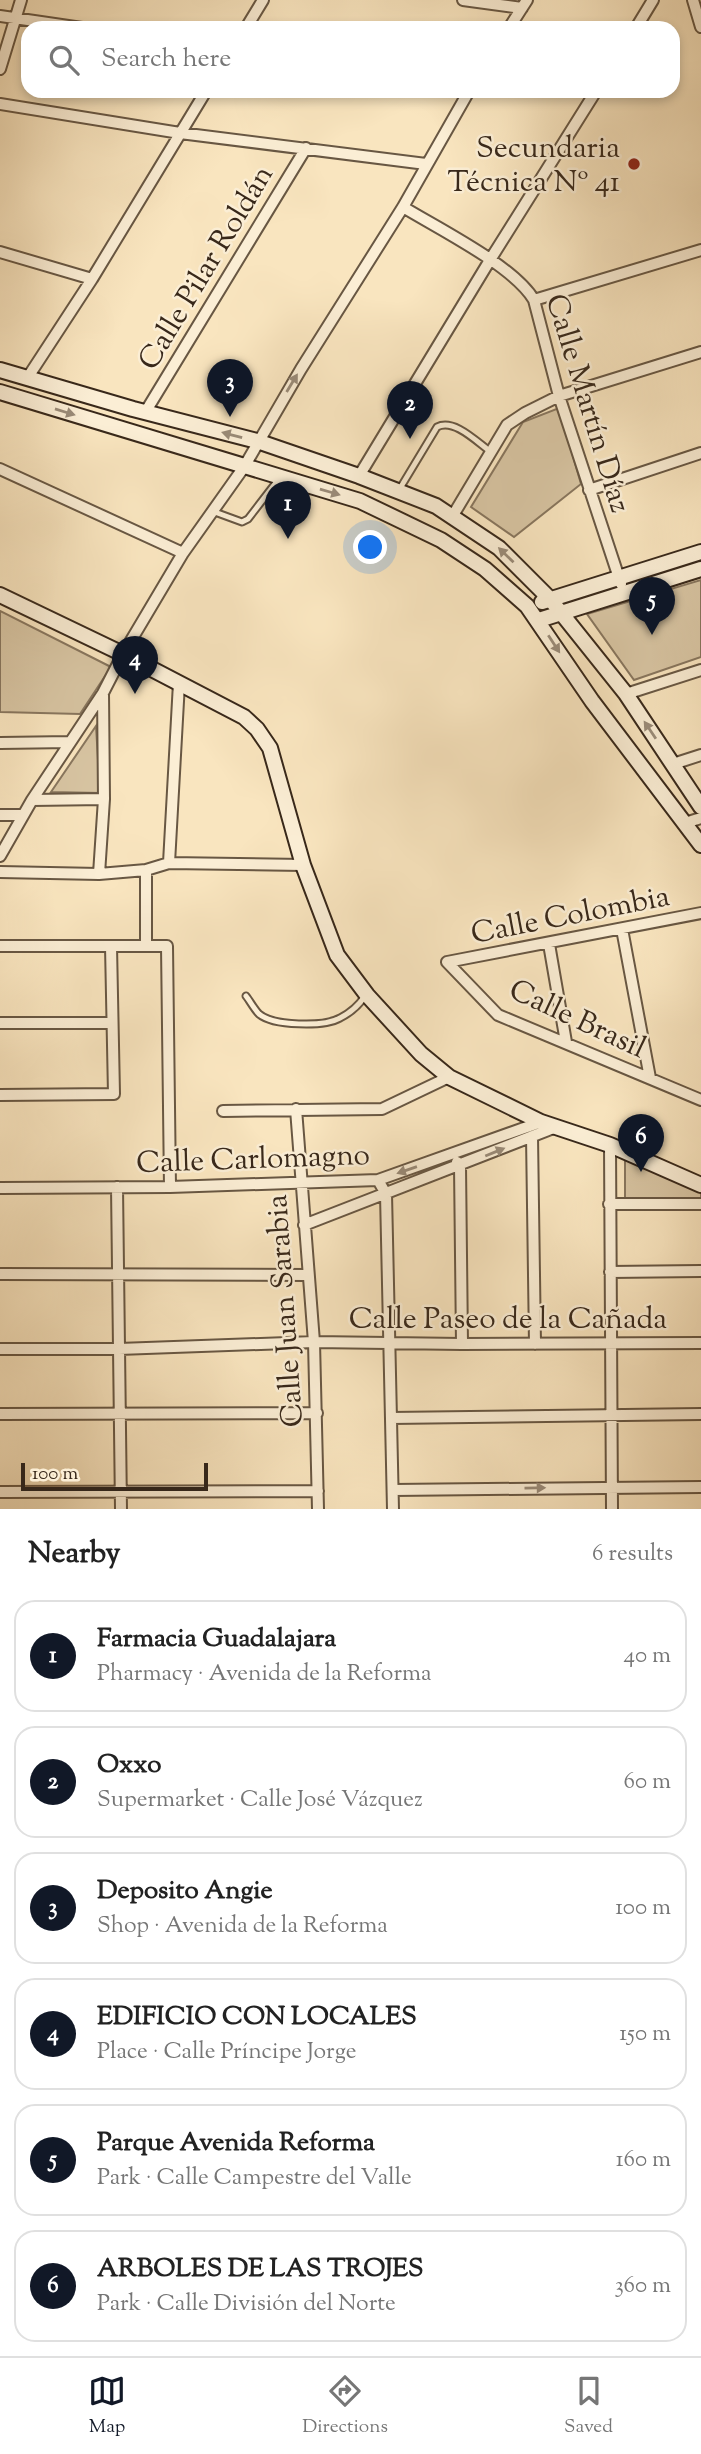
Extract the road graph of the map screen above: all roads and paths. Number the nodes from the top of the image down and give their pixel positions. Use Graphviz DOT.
graph roads {
  1 [pos="21,0"];
  2 [pos="263,0"];
  3 [pos="463,0"];
  4 [pos="653,0"];
  5 [pos="693,0"];
  6 [pos="525,4"];
  7 [pos="0,16"];
  8 [pos="16,18"];
  9 [pos="36,21"];
  10 [pos="250,21"];
  11 [pos="514,21"];
  12 [pos="640,21"];
  13 [pos="701,27"];
  14 [pos="0,69"];
  15 [pos="202,98"];
  16 [pos="465,98"];
  17 [pos="592,98"];
  18 [pos="0,104"];
  19 [pos="180,133"];
  20 [pos="306,148"];
  21 [pos="426,164"];
  22 [pos="403,207"];
  23 [pos="701,250"];
  24 [pos="0,252"];
  25 [pos="490,260"];
  26 [pos="92,279"];
  27 [pos="534,300"];
  28 [pos="701,352"];
  29 [pos="0,370"];
  30 [pos="28,377"];
  31 [pos="0,392"];
  32 [pos="559,396"];
  33 [pos="146,411"];
  34 [pos="257,441"];
  35 [pos="491,452"];
  36 [pos="701,453"];
  37 [pos="244,467"];
  38 [pos="0,468"];
  39 [pos="359,476"];
  40 [pos="280,478"];
  41 [pos="589,490"];
  42 [pos="398,492"];
  43 [pos="212,511"];
  44 [pos="452,517"];
  45 [pos="701,552"];
  46 [pos="183,553"];
  47 [pos="701,569"];
  48 [pos="619,578"];
  49 [pos="624,593"];
  50 [pos="0,594"];
  51 [pos="550,599"];
  52 [pos="527,606"];
  53 [pos="561,613"];
  54 [pos="539,620"];
  55 [pos="123,654"];
  56 [pos="701,670"];
  57 [pos="179,684"];
  58 [pos="103,694"];
  59 [pos="626,694"];
  60 [pos="0,743"];
  61 [pos="70,743"];
  62 [pos="701,755"];
  63 [pos="673,764"];
  64 [pos="104,799"];
  65 [pos="32,800"];
  66 [pos="701,807"];
  67 [pos="0,815"];
  68 [pos="23,815"];
  69 [pos="701,818"];
  70 [pos="685,823"];
  71 [pos="701,845"];
  72 [pos="0,856"];
  73 [pos="169,863"];
  74 [pos="303,865"];
  75 [pos="146,870"];
  76 [pos="0,872"];
  77 [pos="99,874"];
  78 [pos="700,913"];
  79 [pos="701,926"];
  80 [pos="622,929"];
  81 [pos="549,944"];
  82 [pos="146,945"];
  83 [pos="0,946"];
  84 [pos="111,946"];
  85 [pos="447,962"];
  86 [pos="367,995"];
  87 [pos="246,996"];
  88 [pos="0,1023"];
  89 [pos="112,1023"];
  90 [pos="566,1042"];
  91 [pos="449,1077"];
  92 [pos="650,1078"];
  93 [pos="0,1095"];
  94 [pos="701,1100"];
  95 [pos="296,1109"];
  96 [pos="223,1111"];
  97 [pos="541,1122"];
  98 [pos="556,1127"];
  99 [pos="532,1136"];
  100 [pos="610,1145"];
  101 [pos="451,1154"];
  102 [pos="460,1166"];
  103 [pos="378,1180"];
  104 [pos="301,1183"];
  105 [pos="701,1185"];
  106 [pos="117,1187"];
  107 [pos="170,1187"];
  108 [pos="0,1188"];
  109 [pos="386,1194"];
  110 [pos="609,1204"];
  111 [pos="701,1204"];
  112 [pos="304,1225"];
  113 [pos="701,1271"];
  114 [pos="610,1272"];
  115 [pos="0,1274"];
  116 [pos="118,1274"];
  117 [pos="309,1275"];
  118 [pos="314,1342"];
  119 [pos="389,1343"];
  120 [pos="610,1343"];
  121 [pos="701,1343"];
  122 [pos="461,1344"];
  123 [pos="536,1344"];
  124 [pos="0,1349"];
  125 [pos="119,1349"];
  126 [pos="317,1413"];
  127 [pos="0,1414"];
  128 [pos="120,1414"];
  129 [pos="701,1414"];
  130 [pos="611,1417"];
  131 [pos="391,1418"];
  132 [pos="612,1486"];
  133 [pos="701,1487"];
  134 [pos="393,1490"];
  135 [pos="318,1491"];
  136 [pos="0,1492"];
  137 [pos="121,1492"];
  138 [pos="121,1509"];
  139 [pos="318,1509"];
  140 [pos="393,1509"];
  141 [pos="612,1509"];
  1 -- 8 [label="street"];
  2 -- 10 [label="street"];
  3 -- 6 [label="street"];
  4 -- 12 [label="street"];
  5 -- 13 [label="street"];
  6 -- 11 [label="street"];
  7 -- 8 [label="street"];
  8 -- 9 [label="street"];
  8 -- 14 [label="street"];
  15 -- 19 [label="street"];
  16 -- 21 [label="street"];
  17 -- 25 [label="street"];
  18 -- 19 [label="street"];
  19 -- 20 [label="street"];
  19 -- 26 [label="street"];
  20 -- 21 [label="street"];
  20 -- 33 [label="street, Calle Pilar Roldán"];
  21 -- 22 [label="street"];
  22 -- 25 [label="street, Calle Martín Díaz"];
  34 -- 22 [label="street, one-way"];
  23 -- 27 [label="street"];
  24 -- 26 [label="street"];
  25 -- 27 [label="street, Calle Martín Díaz"];
  25 -- 39 [label="street"];
  26 -- 30 [label="street"];
  27 -- 32 [label="street, Calle Martín Díaz"];
  28 -- 32 [label="street"];
  29 -- 30 [label="main road"];
  30 -- 33 [label="main road"];
  31 -- 37 [label="main road, one-way"];
  32 -- 35 [label="street"];
  32 -- 41 [label="street, Calle Martín Díaz"];
  34 -- 33 [label="main road, one-way"];
  34 -- 37 [label="street"];
  34 -- 39 [label="main road"];
  35 -- 42 [label="lane"];
  35 -- 44 [label="street"];
  36 -- 41 [label="street"];
  37 -- 40 [label="main road"];
  37 -- 43 [label="street"];
  38 -- 46 [label="street"];
  39 -- 42 [label="main road"];
  40 -- 43 [label="lane"];
  40 -- 52 [label="main road, one-way"];
  41 -- 48 [label="street, Calle Martín Díaz"];
  42 -- 44 [label="main road"];
  43 -- 46 [label="street"];
  51 -- 44 [label="main road, one-way"];
  45 -- 48 [label="main road"];
  46 -- 55 [label="street"];
  47 -- 49 [label="main road"];
  48 -- 49 [label="street, Calle Martín Díaz"];
  48 -- 51 [label="main road"];
  49 -- 53 [label="main road"];
  50 -- 55 [label="main road"];
  51 -- 52 [label="main road"];
  51 -- 53 [label="main road"];
  52 -- 54 [label="main road"];
  53 -- 54 [label="main road"];
  53 -- 59 [label="main road"];
  54 -- 70 [label="main road, one-way"];
  55 -- 57 [label="main road"];
  55 -- 58 [label="street"];
  56 -- 59 [label="street"];
  57 -- 73 [label="street"];
  57 -- 74 [label="main road"];
  58 -- 61 [label="street"];
  58 -- 64 [label="street"];
  63 -- 59 [label="main road, one-way"];
  60 -- 61 [label="street"];
  61 -- 65 [label="street"];
  62 -- 63 [label="street"];
  63 -- 66 [label="main road"];
  64 -- 65 [label="street"];
  64 -- 77 [label="street"];
  65 -- 68 [label="street"];
  67 -- 68 [label="street"];
  68 -- 72 [label="street"];
  69 -- 70 [label="street"];
  70 -- 71 [label="main road"];
  73 -- 74 [label="street"];
  73 -- 75 [label="street"];
  74 -- 86 [label="main road"];
  75 -- 77 [label="street"];
  75 -- 82 [label="street"];
  76 -- 77 [label="street"];
  78 -- 79 [label="street"];
  78 -- 80 [label="street, Calle Colombia"];
  80 -- 81 [label="street, Calle Colombia"];
  80 -- 92 [label="street"];
  81 -- 85 [label="street, Calle Colombia"];
  81 -- 90 [label="street"];
  82 -- 84 [label="street"];
  82 -- 107 [label="street"];
  83 -- 84 [label="street"];
  84 -- 89 [label="street"];
  85 -- 90 [label="street, Calle Brasil"];
  86 -- 87 [label="lane"];
  86 -- 91 [label="main road"];
  88 -- 89 [label="street"];
  89 -- 93 [label="street"];
  90 -- 92 [label="street, Calle Brasil"];
  91 -- 95 [label="street"];
  91 -- 97 [label="main road"];
  92 -- 94 [label="street, Calle Brasil"];
  95 -- 96 [label="street"];
  95 -- 104 [label="street, Calle Juan Sarabia"];
  97 -- 98 [label="main road"];
  97 -- 101 [label="street, Calle Carlomagno"];
  98 -- 99 [label="street, Calle Carlomagno"];
  98 -- 100 [label="main road"];
  102 -- 99 [label="street, Calle Carlomagno, one-way"];
  99 -- 123 [label="street"];
  100 -- 105 [label="main road"];
  100 -- 110 [label="street"];
  101 -- 102 [label="street"];
  101 -- 103 [label="street, Calle Carlomagno, one-way"];
  102 -- 109 [label="street, Calle Carlomagno"];
  102 -- 122 [label="street"];
  103 -- 104 [label="street, Calle Carlomagno"];
  103 -- 109 [label="street"];
  104 -- 107 [label="street, Calle Carlomagno"];
  104 -- 112 [label="street, Calle Juan Sarabia"];
  106 -- 107 [label="street, Calle Carlomagno"];
  106 -- 108 [label="street, Calle Carlomagno"];
  106 -- 116 [label="street"];
  109 -- 112 [label="street, Calle Carlomagno"];
  109 -- 119 [label="street"];
  110 -- 111 [label="street"];
  110 -- 114 [label="street"];
  112 -- 117 [label="street, Calle Juan Sarabia"];
  113 -- 114 [label="street"];
  114 -- 120 [label="street"];
  115 -- 116 [label="street"];
  116 -- 117 [label="street"];
  116 -- 125 [label="street"];
  117 -- 118 [label="street, Calle Juan Sarabia"];
  118 -- 119 [label="street, Calle Paseo de la Cañada"];
  118 -- 125 [label="street, Calle Paseo de la Cañada"];
  118 -- 126 [label="street, Calle Juan Sarabia"];
  119 -- 122 [label="street, Calle Paseo de la Cañada"];
  119 -- 131 [label="street"];
  120 -- 121 [label="street, Calle Paseo de la Cañada"];
  120 -- 123 [label="street, Calle Paseo de la Cañada"];
  120 -- 130 [label="street"];
  122 -- 123 [label="street, Calle Paseo de la Cañada"];
  124 -- 125 [label="street, Calle Paseo de la Cañada"];
  125 -- 128 [label="street"];
  126 -- 128 [label="street"];
  126 -- 135 [label="street, Calle Juan Sarabia"];
  127 -- 128 [label="street"];
  128 -- 137 [label="street"];
  129 -- 130 [label="street"];
  130 -- 131 [label="street"];
  130 -- 132 [label="street"];
  131 -- 134 [label="street"];
  132 -- 133 [label="street"];
  134 -- 132 [label="street, one-way"];
  132 -- 141 [label="street"];
  134 -- 140 [label="street"];
  135 -- 137 [label="street"];
  135 -- 139 [label="street, Calle Juan Sarabia"];
  136 -- 137 [label="street"];
  137 -- 138 [label="street"];
}
